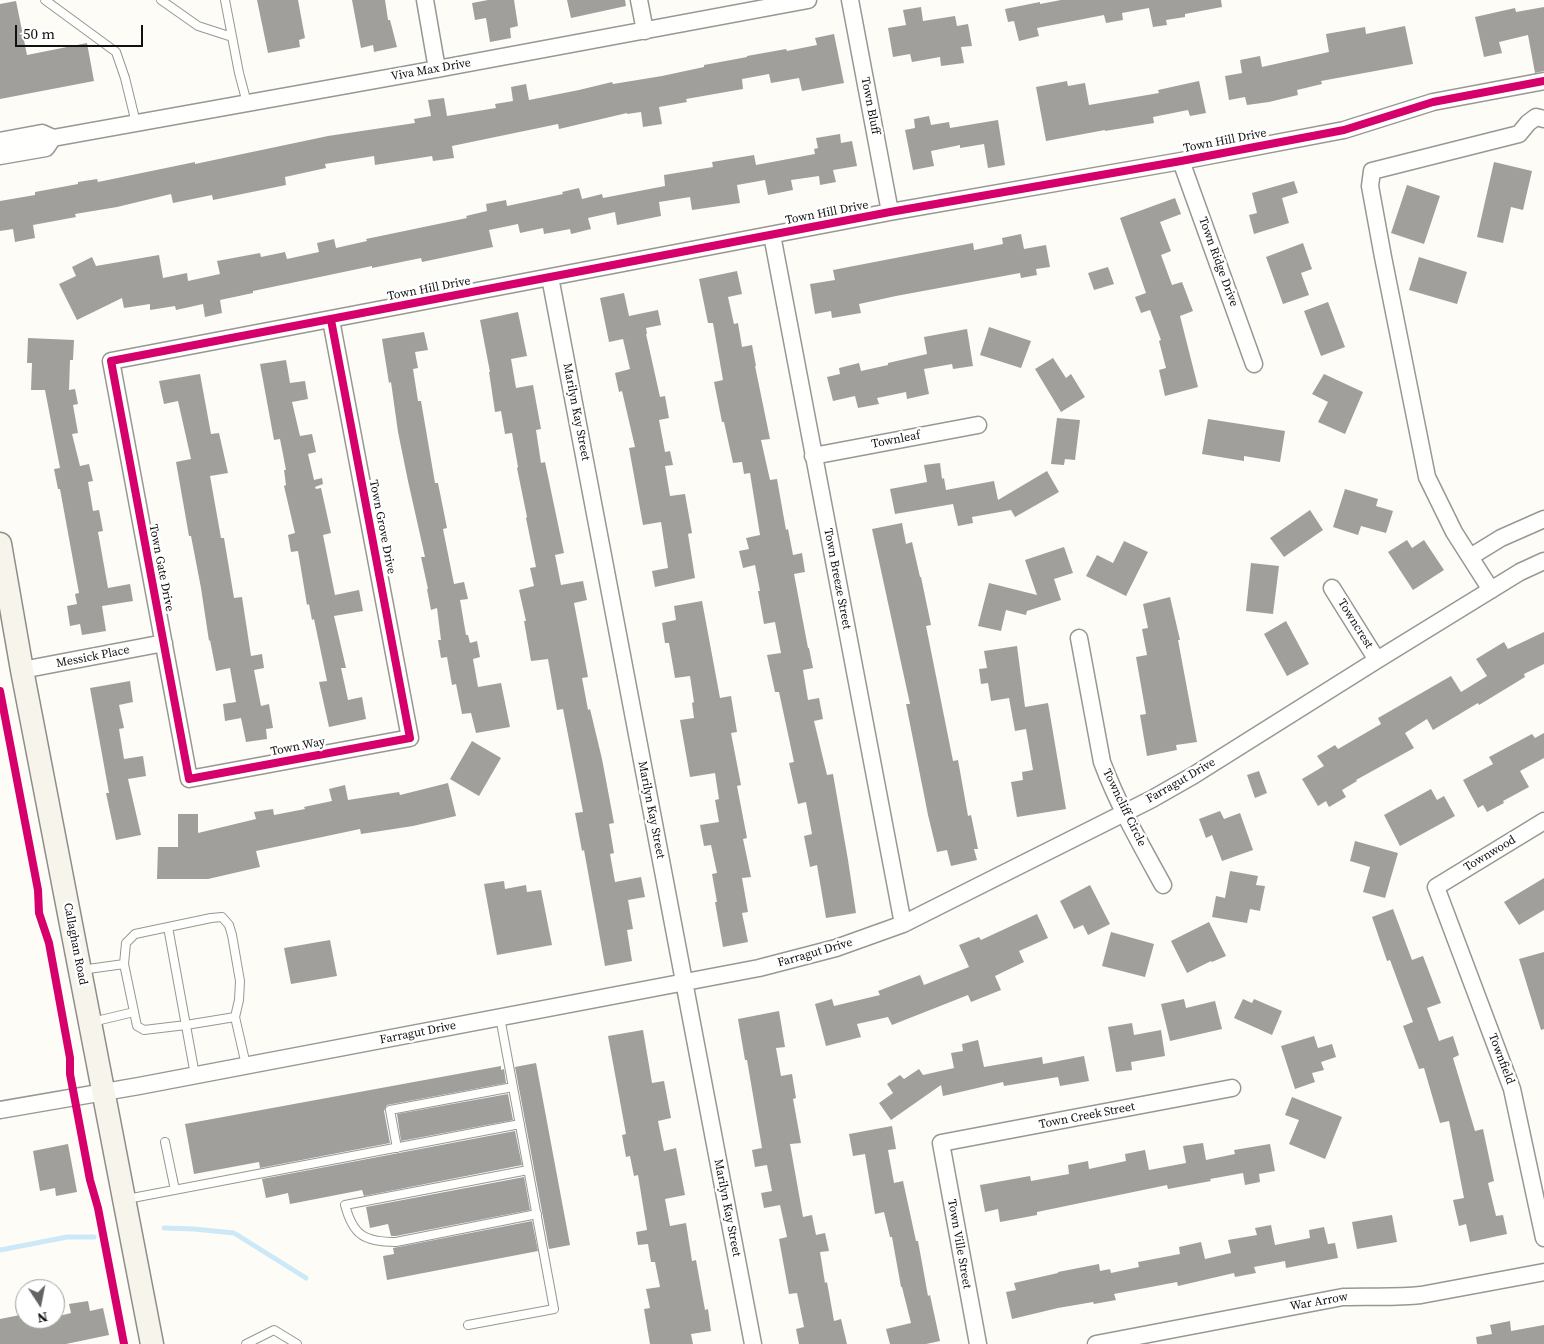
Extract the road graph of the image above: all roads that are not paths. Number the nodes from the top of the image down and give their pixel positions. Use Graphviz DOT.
graph roads {
  1 [pos="161,0"];
  2 [pos="225,0"];
  3 [pos="424,0"];
  4 [pos="639,0"];
  5 [pos="808,0"];
  6 [pos="850,0"];
  7 [pos="51,2"];
  8 [pos="645,31"];
  9 [pos="232,37"];
  10 [pos="438,69"];
  11 [pos="1544,81"];
  12 [pos="247,103"];
  13 [pos="1544,119"];
  14 [pos="136,123"];
  15 [pos="52,138"];
  16 [pos="0,141"];
  17 [pos="0,156"];
  18 [pos="1181,161"];
  19 [pos="890,212"];
  20 [pos="772,235"];
  21 [pos="550,277"];
  22 [pos="331,320"];
  23 [pos="112,361"];
  24 [pos="1254,364"];
  25 [pos="978,425"];
  26 [pos="813,456"];
  27 [pos="1544,519"];
  28 [pos="0,544"];
  29 [pos="1470,557"];
  30 [pos="1544,561"];
  31 [pos="1332,588"];
  32 [pos="1491,590"];
  33 [pos="1079,638"];
  34 [pos="164,644"];
  35 [pos="1377,660"];
  36 [pos="22,670"];
  37 [pos="410,738"];
  38 [pos="190,779"];
  39 [pos="1124,812"];
  40 [pos="1544,821"];
  41 [pos="1163,885"];
  42 [pos="1436,887"];
  43 [pos="903,924"];
  44 [pos="168,927"];
  45 [pos="124,964"];
  46 [pos="80,970"];
  47 [pos="684,983"];
  48 [pos="134,1012"];
  49 [pos="235,1016"];
  50 [pos="500,1017"];
  51 [pos="90,1022"];
  52 [pos="186,1025"];
  53 [pos="246,1065"];
  54 [pos="195,1075"];
  55 [pos="513,1087"];
  56 [pos="1232,1088"];
  57 [pos="103,1092"];
  58 [pos="0,1110"];
  59 [pos="520,1124"];
  60 [pos="165,1142"];
  61 [pos="941,1143"];
  62 [pos="397,1148"];
  63 [pos="528,1170"];
  64 [pos="175,1190"];
  65 [pos="124,1200"];
  66 [pos="537,1214"];
  67 [pos="1544,1238"];
  68 [pos="1544,1272"];
  69 [pos="468,1325"];
  70 [pos="152,1344"];
  71 [pos="246,1344"];
  72 [pos="297,1344"];
  73 [pos="752,1344"];
  74 [pos="978,1344"];
  75 [pos="1096,1344"];
  1 -- 9 [label="lane"];
  2 -- 9 [label="lane"];
  3 -- 10 [label="street"];
  4 -- 8 [label="street"];
  5 -- 8 [label="street, Viva Max Drive"];
  6 -- 19 [label="street, Town Bluff"];
  7 -- 14 [label="lane"];
  8 -- 10 [label="street, Viva Max Drive"];
  9 -- 12 [label="lane"];
  10 -- 12 [label="street, Viva Max Drive"];
  11 -- 18 [label="street, Town Hill Drive"];
  12 -- 14 [label="street, Viva Max Drive"];
  13 -- 29 [label="street"];
  14 -- 15 [label="street, Viva Max Drive"];
  15 -- 16 [label="street, Viva Max Drive"];
  15 -- 17 [label="street, Viva Max Drive"];
  18 -- 19 [label="street, Town Hill Drive"];
  18 -- 24 [label="street, Town Ridge Drive"];
  19 -- 20 [label="street, Town Hill Drive"];
  20 -- 21 [label="street, Town Hill Drive"];
  20 -- 26 [label="street, Town Breeze Street"];
  21 -- 22 [label="street, Town Hill Drive"];
  21 -- 47 [label="street, Marilyn Kay Street"];
  22 -- 23 [label="street, Town Hill Drive"];
  22 -- 37 [label="street, Town Grove Drive"];
  23 -- 34 [label="street, Town Gate Drive"];
  25 -- 26 [label="street, Townleaf"];
  26 -- 43 [label="street, Town Breeze Street"];
  27 -- 29 [label="street"];
  28 -- 36 [label="main road, Callaghan Road"];
  29 -- 32 [label="street"];
  30 -- 32 [label="street, Farragut Drive"];
  31 -- 35 [label="street, Towncrest"];
  32 -- 35 [label="street, Farragut Drive"];
  33 -- 39 [label="street, Towncliff Circle"];
  34 -- 36 [label="street, Messick Place"];
  34 -- 38 [label="street, Town Gate Drive"];
  35 -- 39 [label="street, Farragut Drive"];
  36 -- 46 [label="main road, Callaghan Road"];
  37 -- 38 [label="street, Town Way"];
  39 -- 41 [label="street, Towncliff Circle"];
  39 -- 43 [label="street, Farragut Drive"];
  40 -- 42 [label="street, Townwood"];
  42 -- 67 [label="street, Townfield"];
  43 -- 47 [label="street, Farragut Drive"];
  44 -- 45 [label="lane"];
  44 -- 49 [label="lane"];
  44 -- 52 [label="lane"];
  45 -- 46 [label="lane"];
  45 -- 48 [label="lane"];
  46 -- 51 [label="main road, Callaghan Road"];
  47 -- 50 [label="street, Farragut Drive"];
  47 -- 73 [label="street, Marilyn Kay Street"];
  48 -- 51 [label="lane"];
  48 -- 52 [label="lane"];
  49 -- 52 [label="lane"];
  49 -- 53 [label="lane"];
  50 -- 53 [label="street, Farragut Drive"];
  50 -- 55 [label="lane"];
  51 -- 57 [label="main road, Callaghan Road"];
  52 -- 54 [label="lane"];
  53 -- 54 [label="street, Farragut Drive"];
  54 -- 57 [label="street, Farragut Drive"];
  55 -- 59 [label="lane"];
  55 -- 62 [label="lane"];
  56 -- 61 [label="street, Town Creek Street"];
  57 -- 58 [label="street, Farragut Drive"];
  57 -- 65 [label="main road, Callaghan Road"];
  59 -- 62 [label="lane"];
  59 -- 63 [label="lane"];
  60 -- 64 [label="lane"];
  61 -- 74 [label="street, Town Ville Street"];
  62 -- 64 [label="lane"];
  63 -- 66 [label="lane"];
  63 -- 66 [label="lane"];
  64 -- 65 [label="lane"];
  65 -- 70 [label="main road, Callaghan Road"];
  66 -- 69 [label="lane"];
  68 -- 75 [label="street, War Arrow"];
  71 -- 72 [label="lane"];
}
